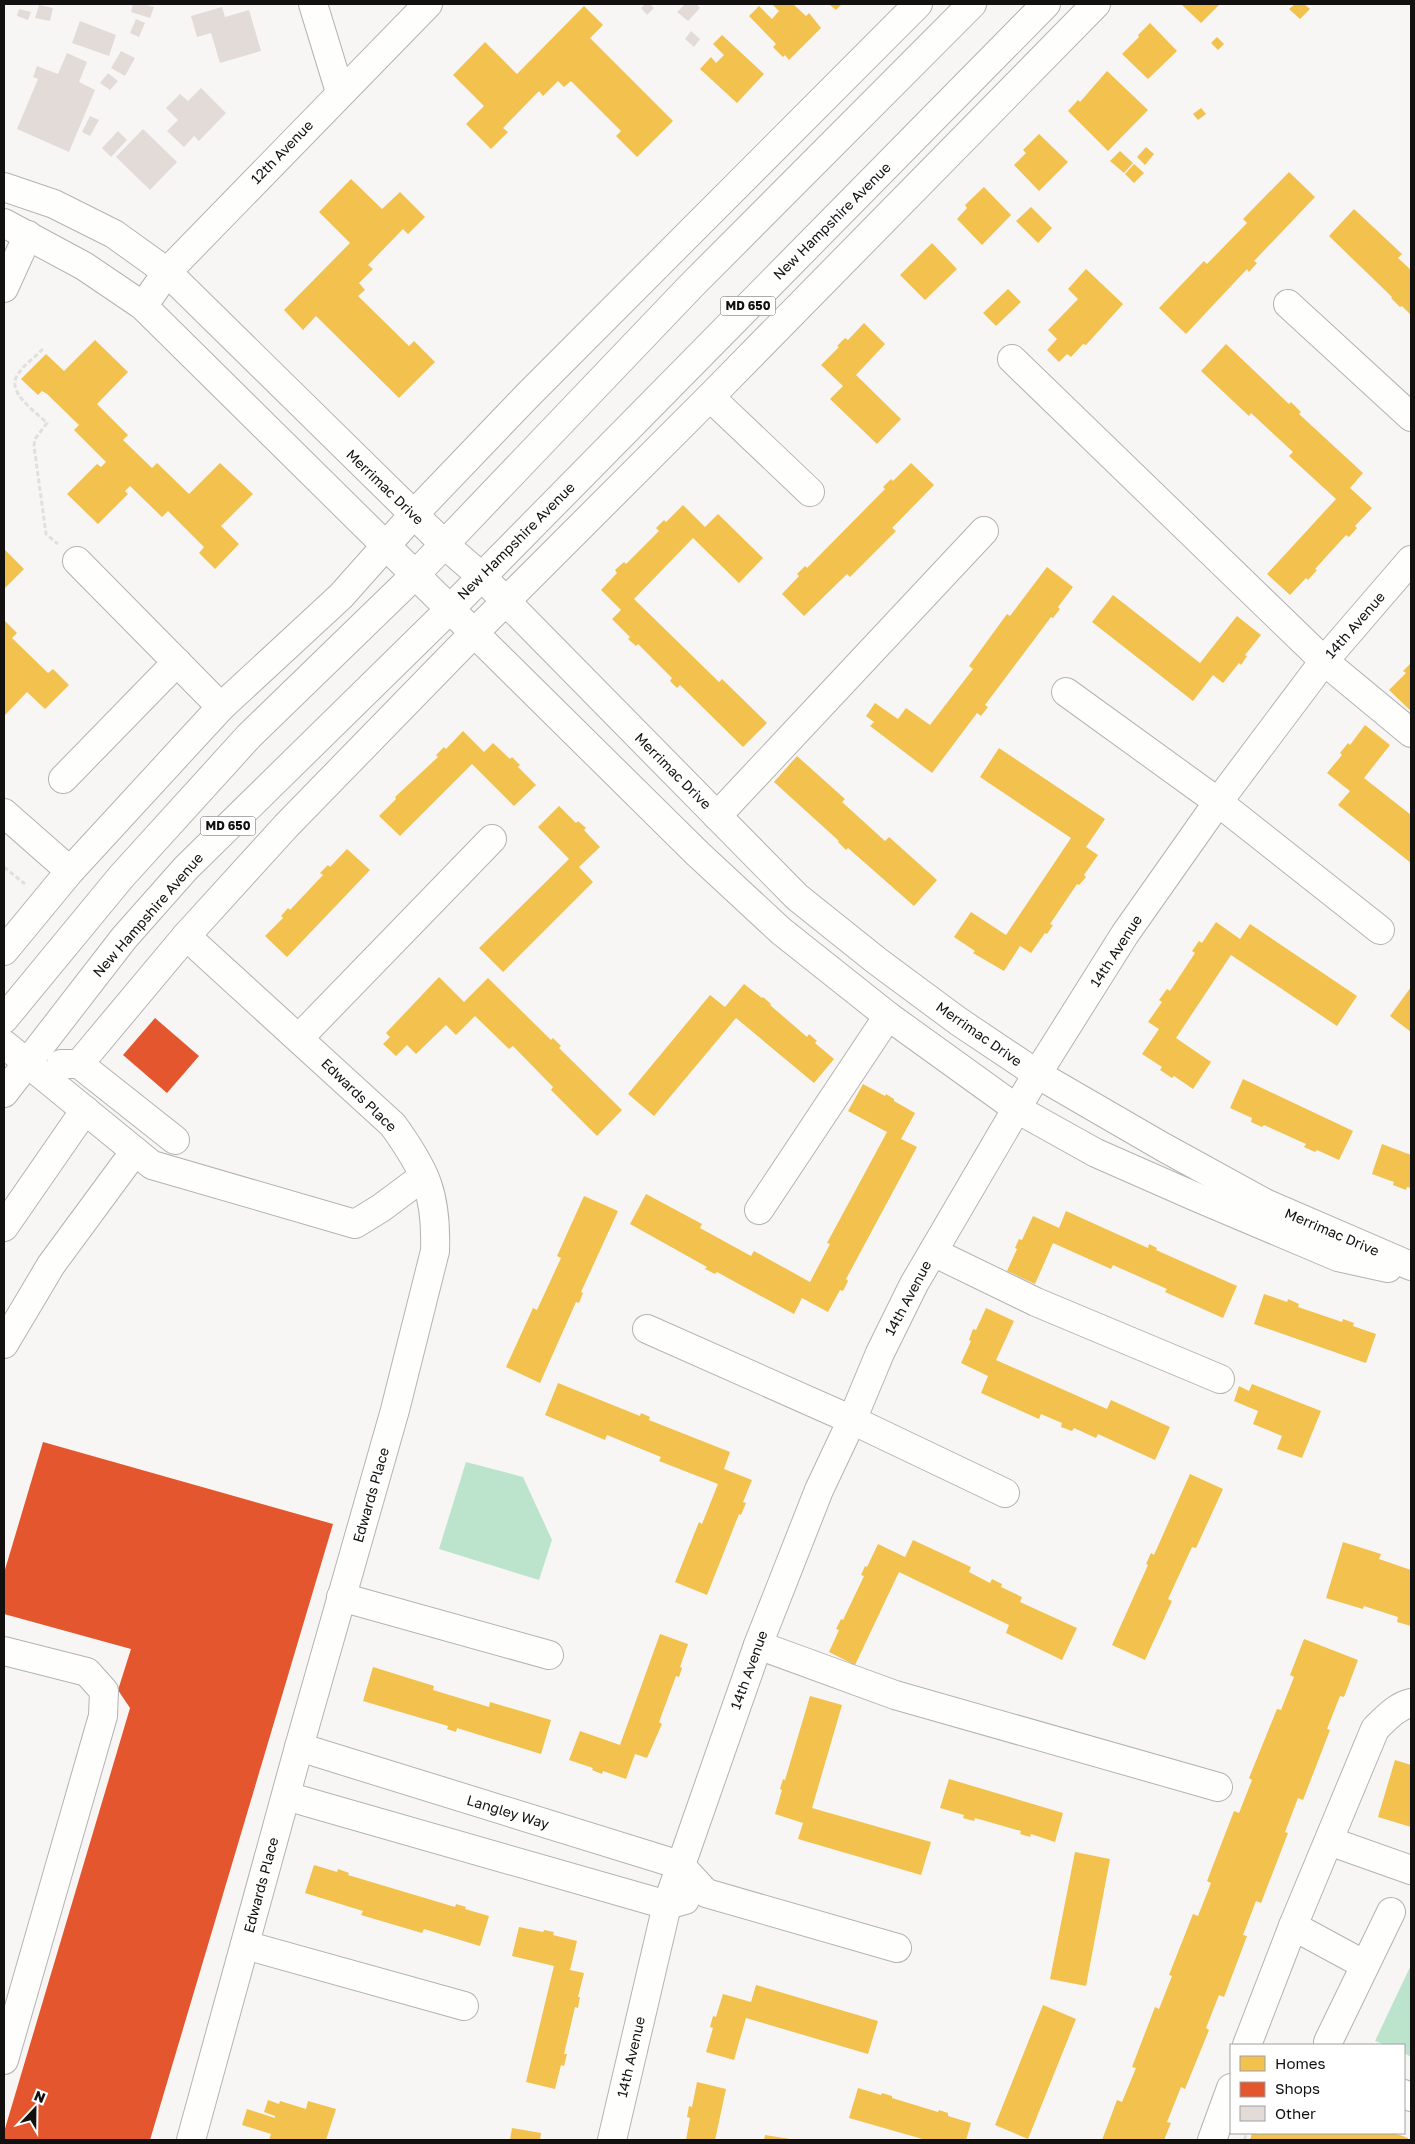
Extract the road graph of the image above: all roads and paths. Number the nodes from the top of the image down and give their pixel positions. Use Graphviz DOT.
graph roads {
  1 [pos="313,4"];
  2 [pos="428,4"];
  3 [pos="918,4"];
  4 [pos="972,4"];
  5 [pos="1046,4"];
  6 [pos="1096,4"];
  7 [pos="340,92"];
  8 [pos="4,187"];
  9 [pos="4,223"];
  10 [pos="28,235"];
  11 [pos="167,272"];
  12 [pos="4,288"];
  13 [pos="1288,304"];
  14 [pos="143,306"];
  15 [pos="43,349"];
  16 [pos="1012,359"];
  17 [pos="710,397"];
  18 [pos="1411,417"];
  19 [pos="810,492"];
  20 [pos="414,514"];
  21 [pos="984,530"];
  22 [pos="444,544"];
  23 [pos="386,547"];
  24 [pos="1411,560"];
  25 [pos="77,561"];
  26 [pos="415,575"];
  27 [pos="482,576"];
  28 [pos="506,601"];
  29 [pos="450,609"];
  30 [pos="474,633"];
  31 [pos="1324,661"];
  32 [pos="177,662"];
  33 [pos="1066,692"];
  34 [pos="221,707"];
  35 [pos="1411,733"];
  36 [pos="63,779"];
  37 [pos="1218,802"];
  38 [pos="4,813"];
  39 [pos="717,816"];
  40 [pos="492,838"];
  41 [pos="4,867"];
  42 [pos="70,871"];
  43 [pos="27,886"];
  44 [pos="1380,930"];
  45 [pos="186,936"];
  46 [pos="4,951"];
  47 [pos="888,1016"];
  48 [pos="4,1019"];
  49 [pos="299,1038"];
  50 [pos="4,1044"];
  51 [pos="27,1062"];
  52 [pos="79,1064"];
  53 [pos="1037,1074"];
  54 [pos="4,1094"];
  55 [pos="1016,1109"];
  56 [pos="85,1110"];
  57 [pos="175,1140"];
  58 [pos="135,1151"];
  59 [pos="424,1176"];
  60 [pos="759,1210"];
  61 [pos="4,1228"];
  62 [pos="933,1252"];
  63 [pos="1411,1266"];
  64 [pos="1411,1273"];
  65 [pos="647,1329"];
  66 [pos="4,1344"];
  67 [pos="1220,1379"];
  68 [pos="852,1420"];
  69 [pos="1005,1493"];
  70 [pos="341,1597"];
  71 [pos="758,1646"];
  72 [pos="4,1651"];
  73 [pos="549,1655"];
  74 [pos="1411,1703"];
  75 [pos="299,1747"];
  76 [pos="1218,1787"];
  77 [pos="286,1796"];
  78 [pos="1329,1841"];
  79 [pos="680,1865"];
  80 [pos="1411,1870"];
  81 [pos="706,1893"];
  82 [pos="667,1905"];
  83 [pos="1391,1912"];
  84 [pos="1294,1926"];
  85 [pos="245,1945"];
  86 [pos="897,1948"];
  87 [pos="1365,1966"];
  88 [pos="464,2006"];
  89 [pos="1328,2042"];
  90 [pos="1251,2044"];
  91 [pos="4,2060"];
  92 [pos="1230,2091"];
  93 [pos="191,2140"];
  94 [pos="612,2140"];
  95 [pos="1212,2140"];
  1 -- 7 [label="street"];
  2 -- 7 [label="street, 12th Avenue"];
  3 -- 20 [label="street"];
  4 -- 22 [label="street, MD 650"];
  5 -- 27 [label="street, New Hampshire Avenue / MD 650"];
  6 -- 17 [label="street"];
  7 -- 11 [label="street, 12th Avenue"];
  8 -- 11 [label="street, Merrimac Drive"];
  9 -- 10 [label="street, Merrimac Drive"];
  10 -- 12 [label="street"];
  10 -- 14 [label="street, Merrimac Drive"];
  11 -- 14 [label="street, 12th Avenue"];
  11 -- 20 [label="street, Merrimac Drive"];
  13 -- 18 [label="street"];
  14 -- 23 [label="street, Merrimac Drive"];
  15 -- 25 [label="path"];
  16 -- 31 [label="street"];
  17 -- 19 [label="street"];
  17 -- 28 [label="street"];
  20 -- 22 [label="street, Merrimac Drive"];
  20 -- 23 [label="street"];
  21 -- 39 [label="street"];
  22 -- 26 [label="street, MD 650"];
  22 -- 27 [label="street, Merrimac Drive"];
  23 -- 26 [label="street, Merrimac Drive"];
  23 -- 34 [label="street"];
  24 -- 31 [label="street, 14th Avenue"];
  25 -- 32 [label="street"];
  26 -- 29 [label="street, Merrimac Drive"];
  26 -- 48 [label="street, MD 650"];
  27 -- 28 [label="street, Merrimac Drive"];
  27 -- 29 [label="street, New Hampshire Avenue / MD 650"];
  28 -- 30 [label="street"];
  28 -- 39 [label="street, Merrimac Drive"];
  29 -- 30 [label="street, Merrimac Drive"];
  29 -- 51 [label="street, New Hampshire Avenue / MD 650"];
  30 -- 45 [label="street"];
  30 -- 47 [label="street, Merrimac Drive"];
  31 -- 35 [label="street"];
  31 -- 37 [label="street, 14th Avenue"];
  32 -- 34 [label="street"];
  32 -- 36 [label="street"];
  33 -- 37 [label="street"];
  34 -- 42 [label="street"];
  37 -- 44 [label="street"];
  37 -- 53 [label="street, 14th Avenue"];
  38 -- 42 [label="street"];
  39 -- 53 [label="street, Merrimac Drive"];
  40 -- 49 [label="street"];
  41 -- 43 [label="path"];
  42 -- 46 [label="street"];
  45 -- 49 [label="street, Edwards Place"];
  45 -- 52 [label="street"];
  47 -- 55 [label="street, Merrimac Drive"];
  47 -- 60 [label="street"];
  49 -- 59 [label="street, Edwards Place"];
  50 -- 51 [label="street"];
  51 -- 52 [label="street"];
  51 -- 54 [label="street, New Hampshire Avenue / MD 650"];
  51 -- 56 [label="street"];
  52 -- 57 [label="street"];
  53 -- 55 [label="street, 14th Avenue"];
  53 -- 63 [label="street, Merrimac Drive"];
  55 -- 62 [label="street, 14th Avenue"];
  55 -- 64 [label="street, Merrimac Drive"];
  56 -- 58 [label="street"];
  56 -- 61 [label="street"];
  58 -- 59 [label="street"];
  58 -- 66 [label="street"];
  59 -- 70 [label="street, Edwards Place"];
  62 -- 67 [label="street"];
  62 -- 68 [label="street, 14th Avenue"];
  65 -- 68 [label="street"];
  68 -- 69 [label="street"];
  68 -- 71 [label="street, 14th Avenue"];
  70 -- 73 [label="street"];
  70 -- 75 [label="street, Edwards Place"];
  71 -- 76 [label="street"];
  71 -- 79 [label="street, 14th Avenue"];
  72 -- 91 [label="street"];
  74 -- 78 [label="street"];
  75 -- 77 [label="street, Edwards Place"];
  75 -- 79 [label="street, Langley Way"];
  77 -- 82 [label="street"];
  77 -- 85 [label="street, Edwards Place"];
  78 -- 80 [label="street"];
  78 -- 84 [label="street"];
  79 -- 81 [label="street, Langley Way"];
  79 -- 82 [label="street, 14th Avenue"];
  81 -- 82 [label="street"];
  81 -- 86 [label="street"];
  82 -- 94 [label="street, 14th Avenue"];
  83 -- 87 [label="street"];
  84 -- 87 [label="street"];
  84 -- 90 [label="street"];
  85 -- 88 [label="street"];
  85 -- 93 [label="street, Edwards Place"];
  87 -- 89 [label="street"];
  92 -- 95 [label="street"];
}
